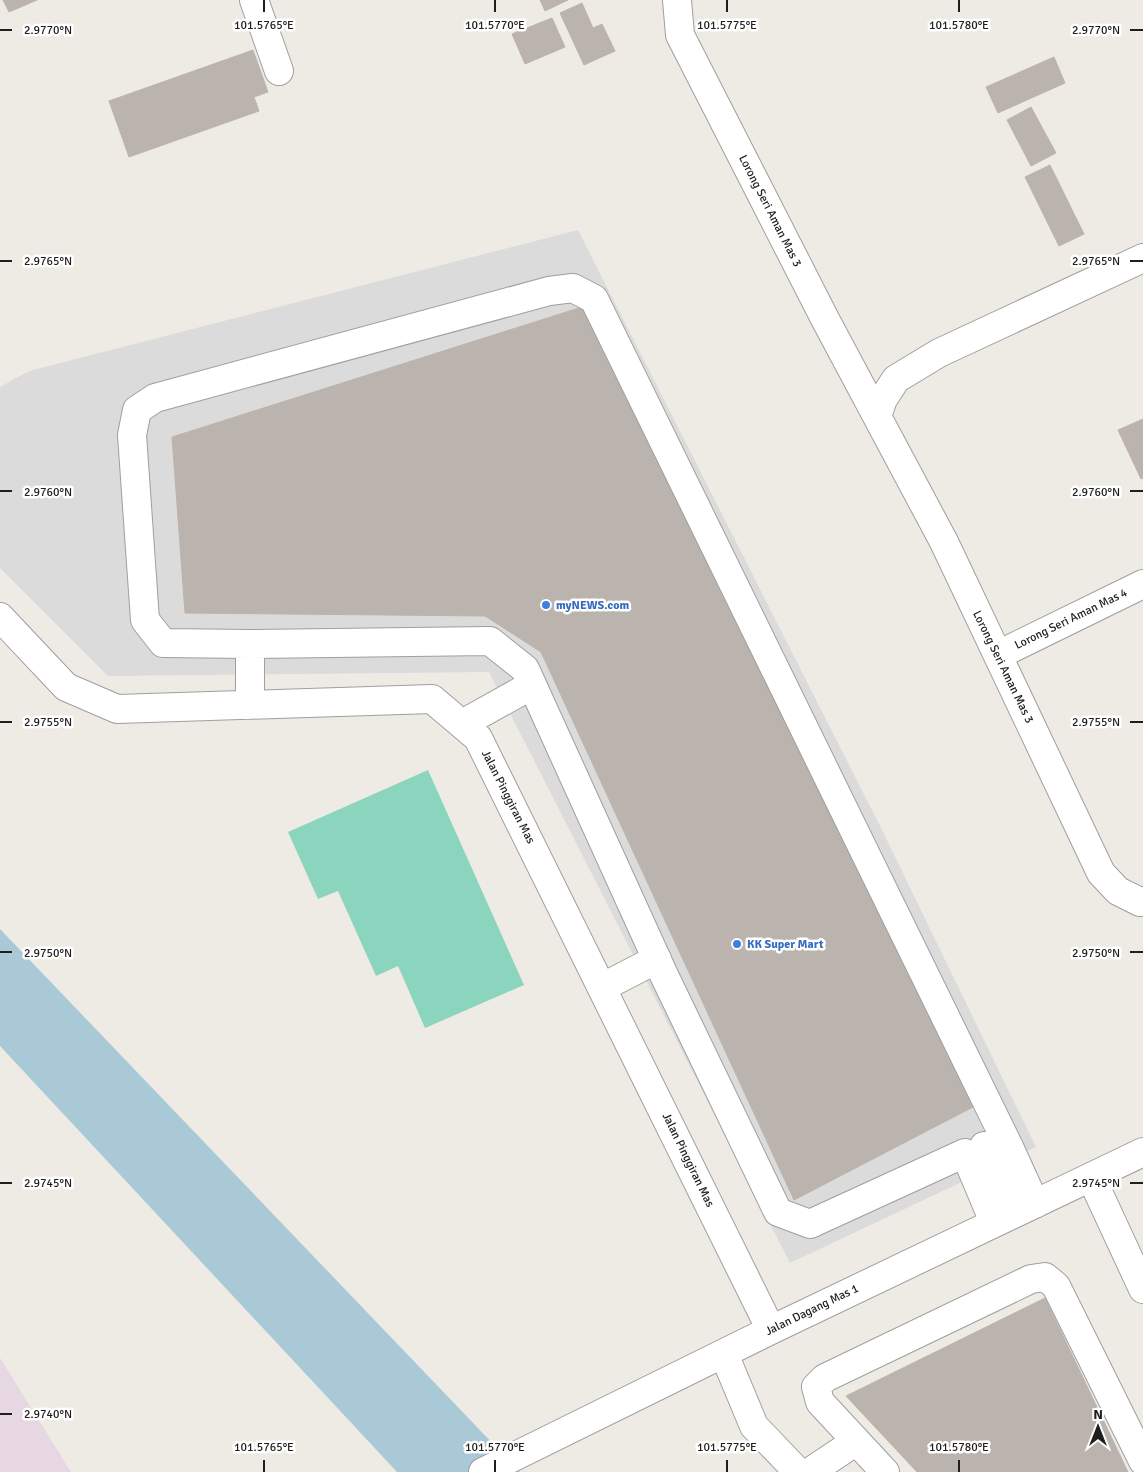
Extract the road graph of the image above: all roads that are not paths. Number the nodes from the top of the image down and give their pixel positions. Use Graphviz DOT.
graph roads {
  1 [pos="254,0"];
  2 [pos="677,0"];
  3 [pos="688,0"];
  4 [pos="692,0"];
  5 [pos="279,72"];
  6 [pos="1143,258"];
  7 [pos="876,416"];
  8 [pos="1143,584"];
  9 [pos="0,618"];
  10 [pos="250,644"];
  11 [pos="998,655"];
  12 [pos="532,685"];
  13 [pos="250,705"];
  14 [pos="462,724"];
  15 [pos="1143,901"];
  16 [pos="660,966"];
  17 [pos="606,994"];
  18 [pos="1143,1152"];
  19 [pos="1091,1177"];
  20 [pos="1014,1213"];
  21 [pos="1143,1289"];
  22 [pos="771,1330"];
  23 [pos="724,1354"];
  24 [pos="855,1442"];
  25 [pos="1143,1462"];
  26 [pos="482,1472"];
  27 [pos="798,1472"];
  28 [pos="810,1472"];
  29 [pos="885,1472"];
  1 -- 5 [label="street"];
  2 -- 7 [label="street, Lorong Seri Aman Mas 3"];
  3 -- 4 [label="street"];
  6 -- 7 [label="street"];
  7 -- 11 [label="street, Lorong Seri Aman Mas 3"];
  8 -- 11 [label="street, Lorong Seri Aman Mas 4"];
  9 -- 13 [label="street, Jalan Pinggiran Mas"];
  10 -- 12 [label="street"];
  10 -- 13 [label="street"];
  10 -- 20 [label="street"];
  11 -- 15 [label="street, Lorong Seri Aman Mas 3"];
  12 -- 14 [label="street"];
  12 -- 16 [label="street"];
  13 -- 14 [label="street, Jalan Pinggiran Mas"];
  14 -- 17 [label="street, Jalan Pinggiran Mas"];
  16 -- 17 [label="street"];
  16 -- 20 [label="street"];
  17 -- 22 [label="street, Jalan Pinggiran Mas"];
  18 -- 19 [label="street, Jalan Dagang Mas 1"];
  19 -- 20 [label="street, Jalan Dagang Mas 1"];
  19 -- 21 [label="street"];
  20 -- 22 [label="street, Jalan Dagang Mas 1"];
  22 -- 23 [label="street, Jalan Dagang Mas 1"];
  23 -- 26 [label="street, Jalan Dagang Mas 1"];
  23 -- 27 [label="street"];
  24 -- 25 [label="street"];
  24 -- 28 [label="street"];
  24 -- 29 [label="street"];
}
